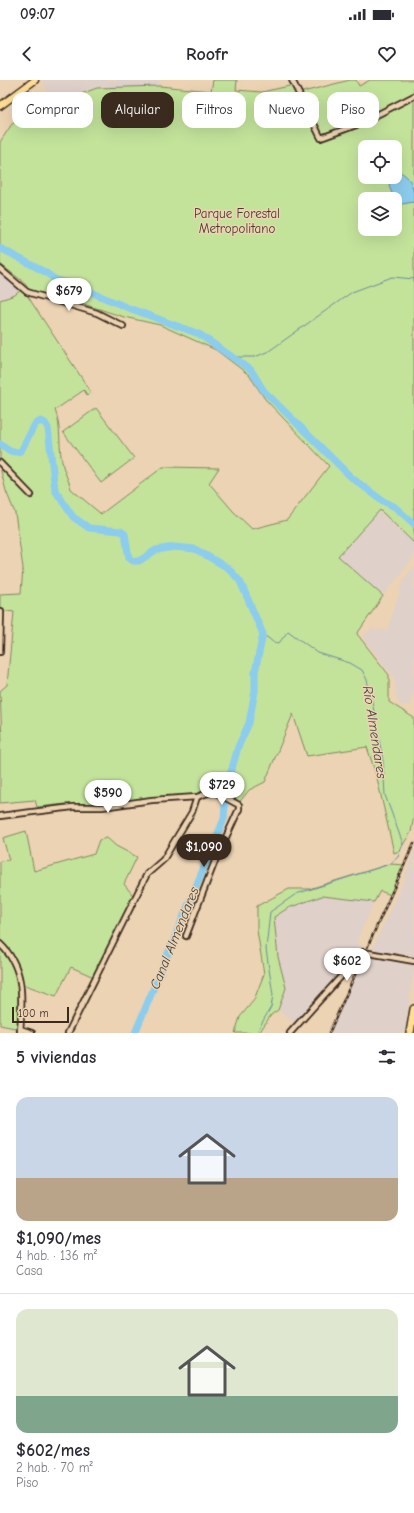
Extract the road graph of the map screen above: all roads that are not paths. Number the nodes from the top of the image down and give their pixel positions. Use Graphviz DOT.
graph roads {
  1 [pos="35,80"];
  2 [pos="292,80"];
  3 [pos="414,96"];
  4 [pos="0,106"];
  5 [pos="0,269"];
  6 [pos="123,326"];
  7 [pos="0,463"];
  8 [pos="31,495"];
  9 [pos="1,611"];
  10 [pos="0,652"];
  11 [pos="197,797"];
  12 [pos="0,816"];
  13 [pos="186,936"];
  14 [pos="0,944"];
  15 [pos="414,960"];
  16 [pos="414,1009"];
  17 [pos="20,1031"];
  18 [pos="32,1033"];
  19 [pos="68,1033"];
  20 [pos="290,1033"];
  21 [pos="410,1033"];
  1 -- 4 [label="main road"];
  2 -- 3 [label="street"];
  5 -- 6 [label="street"];
  7 -- 8 [label="street"];
  9 -- 10 [label="street"];
  11 -- 12 [label="street"];
  11 -- 13 [label="street"];
  11 -- 19 [label="street"];
  14 -- 17 [label="street"];
  15 -- 20 [label="street"];
  16 -- 21 [label="highway"];
  17 -- 18 [label="street"];
}
